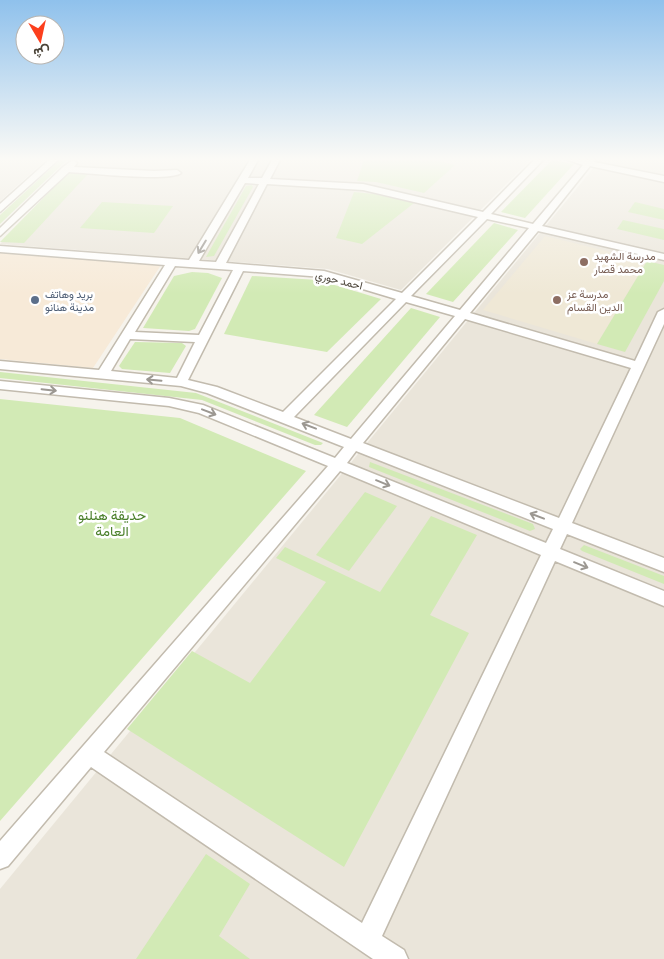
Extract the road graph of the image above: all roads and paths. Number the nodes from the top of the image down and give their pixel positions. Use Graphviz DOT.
graph roads {
  1 [pos="29,205"];
  2 [pos="228,205"];
  3 [pos="252,205"];
  4 [pos="440,205"];
  5 [pos="495,205"];
  6 [pos="555,205"];
  7 [pos="485,215"];
  8 [pos="537,227"];
  9 [pos="0,233"];
  10 [pos="0,249"];
  11 [pos="664,258"];
  12 [pos="172,262"];
  13 [pos="192,264"];
  14 [pos="219,266"];
  15 [pos="239,268"];
  16 [pos="404,297"];
  17 [pos="664,312"];
  18 [pos="463,315"];
  19 [pos="127,335"];
  20 [pos="204,339"];
  21 [pos="0,365"];
  22 [pos="638,366"];
  23 [pos="102,375"];
  24 [pos="181,382"];
  25 [pos="0,385"];
  26 [pos="286,417"];
  27 [pos="355,444"];
  28 [pos="338,464"];
  29 [pos="563,526"];
  30 [pos="550,552"];
  31 [pos="664,565"];
  32 [pos="664,599"];
  33 [pos="88,753"];
  34 [pos="0,858"];
  35 [pos="367,940"];
  36 [pos="395,959"];
  1 -- 9 [label="street"];
  2 -- 13 [label="street, one-way"];
  3 -- 14 [label="street"];
  4 -- 7 [label="street"];
  5 -- 7 [label="street"];
  6 -- 8 [label="street"];
  7 -- 8 [label="street"];
  7 -- 16 [label="street"];
  8 -- 11 [label="street"];
  8 -- 18 [label="street"];
  10 -- 12 [label="street, احمد حوري"];
  12 -- 13 [label="street, احمد حوري"];
  12 -- 19 [label="street"];
  13 -- 14 [label="street, احمد حوري"];
  14 -- 15 [label="street, احمد حوري"];
  15 -- 16 [label="street, احمد حوري"];
  15 -- 20 [label="street"];
  16 -- 18 [label="street, احمد حوري"];
  16 -- 26 [label="street"];
  17 -- 22 [label="street"];
  18 -- 22 [label="street, احمد حوري"];
  18 -- 27 [label="street"];
  19 -- 20 [label="street"];
  19 -- 23 [label="street"];
  20 -- 24 [label="street"];
  21 -- 23 [label="street"];
  22 -- 29 [label="street"];
  24 -- 23 [label="street, one-way"];
  24 -- 26 [label="street"];
  25 -- 28 [label="street, one-way"];
  27 -- 26 [label="street, one-way"];
  27 -- 28 [label="street"];
  29 -- 27 [label="street, one-way"];
  28 -- 30 [label="street, one-way"];
  28 -- 33 [label="street"];
  29 -- 30 [label="street"];
  29 -- 31 [label="street"];
  30 -- 32 [label="street, one-way"];
  30 -- 35 [label="street"];
  33 -- 34 [label="street"];
  33 -- 35 [label="street"];
  35 -- 36 [label="street"];
}
